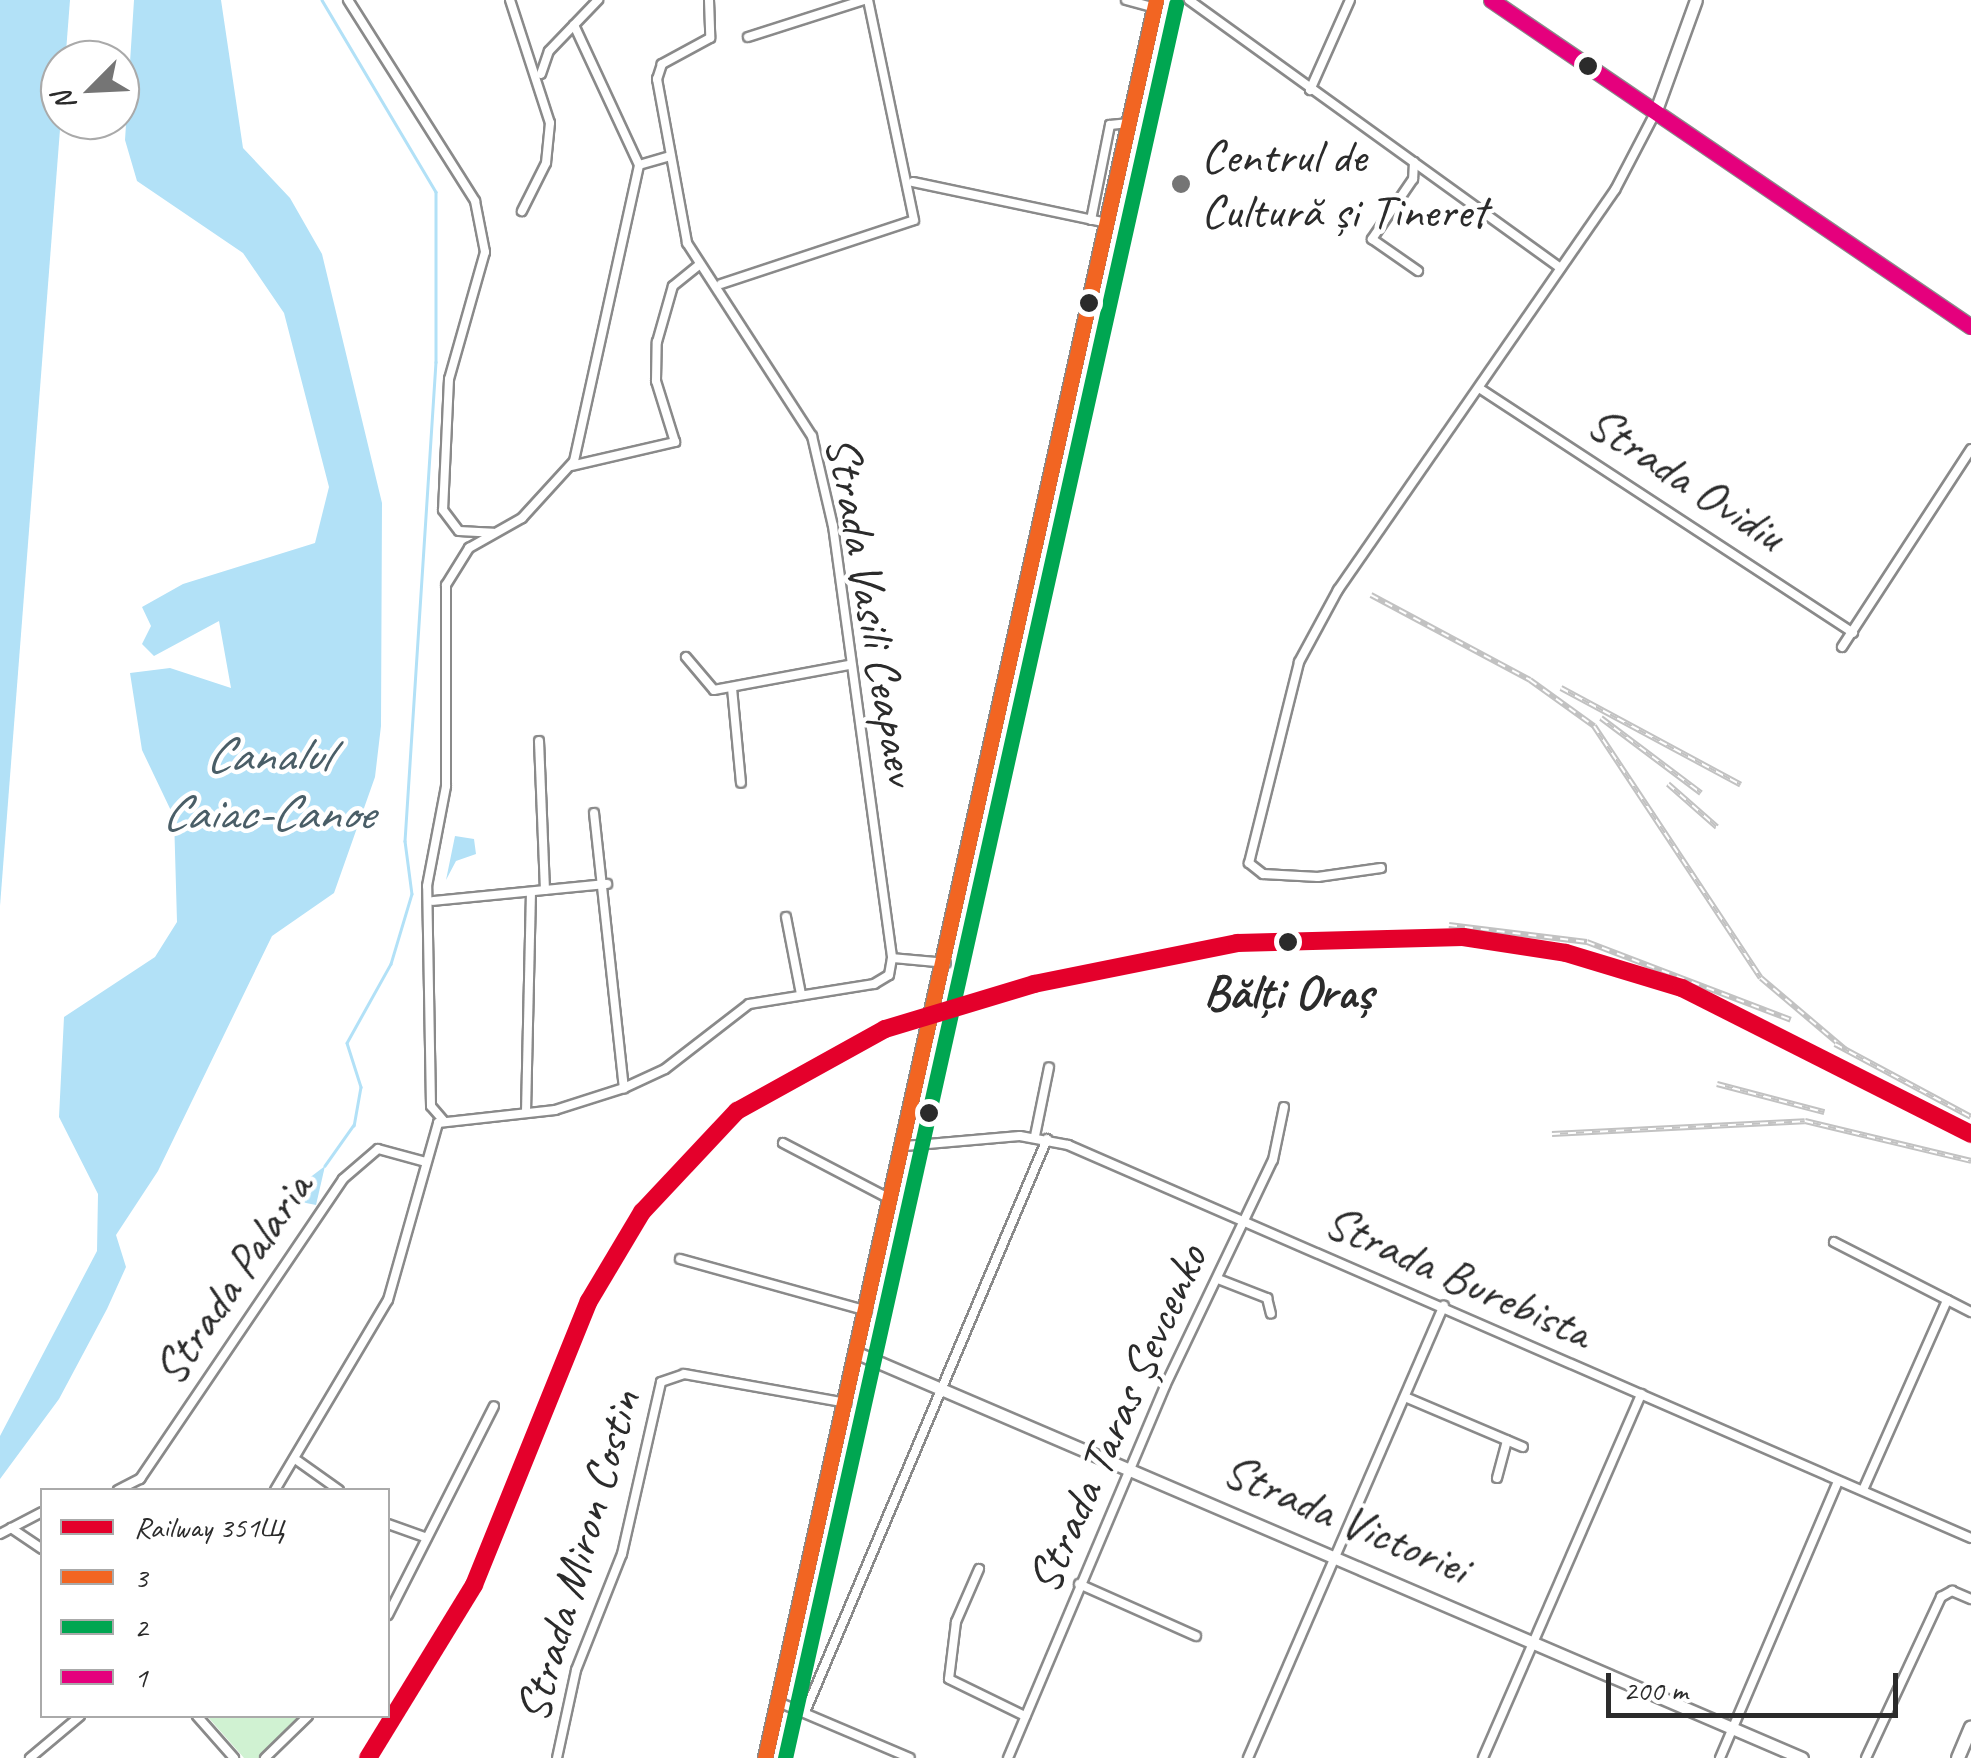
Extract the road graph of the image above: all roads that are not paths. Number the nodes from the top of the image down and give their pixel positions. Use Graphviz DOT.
graph roads {
  1 [pos="348,0"];
  2 [pos="510,0"];
  3 [pos="598,0"];
  4 [pos="709,0"];
  5 [pos="866,0"];
  6 [pos="1126,0"];
  7 [pos="1189,0"];
  8 [pos="1350,0"];
  9 [pos="1491,0"];
  10 [pos="1696,0"];
  11 [pos="1156,4"];
  12 [pos="574,25"];
  13 [pos="748,37"];
  14 [pos="541,79"];
  15 [pos="1310,90"];
  16 [pos="1655,113"];
  17 [pos="1129,123"];
  18 [pos="671,156"];
  19 [pos="1414,162"];
  20 [pos="639,164"];
  21 [pos="913,182"];
  22 [pos="522,211"];
  23 [pos="1091,220"];
  24 [pos="1107,224"];
  25 [pos="698,266"];
  26 [pos="1560,268"];
  27 [pos="1418,272"];
  28 [pos="722,284"];
  29 [pos="1971,327"];
  30 [pos="1479,388"];
  31 [pos="1971,449"];
  32 [pos="567,468"];
  33 [pos="492,534"];
  34 [pos="1853,633"];
  35 [pos="1842,647"];
  36 [pos="686,657"];
  37 [pos="849,665"];
  38 [pos="732,688"];
  39 [pos="539,741"];
  40 [pos="741,783"];
  41 [pos="594,812"];
  42 [pos="1381,868"];
  43 [pos="607,884"];
  44 [pos="545,890"];
  45 [pos="530,892"];
  46 [pos="433,901"];
  47 [pos="786,918"];
  48 [pos="892,958"];
  49 [pos="946,963"];
  50 [pos="801,994"];
  51 [pos="1050,1068"];
  52 [pos="624,1088"];
  53 [pos="1284,1107"];
  54 [pos="526,1112"];
  55 [pos="442,1120"];
  56 [pos="1035,1136"];
  57 [pos="1047,1139"];
  58 [pos="783,1143"];
  59 [pos="905,1146"];
  60 [pos="426,1162"];
  61 [pos="892,1200"];
  62 [pos="1243,1223"];
  63 [pos="1834,1242"];
  64 [pos="680,1259"];
  65 [pos="1218,1279"];
  66 [pos="1947,1300"];
  67 [pos="1444,1306"];
  68 [pos="866,1311"];
  69 [pos="1971,1312"];
  70 [pos="1271,1314"];
  71 [pos="857,1353"];
  72 [pos="942,1386"];
  73 [pos="1642,1394"];
  74 [pos="1404,1397"];
  75 [pos="846,1403"];
  76 [pos="494,1406"];
  77 [pos="1507,1440"];
  78 [pos="1523,1447"];
  79 [pos="298,1460"];
  80 [pos="1130,1466"];
  81 [pos="1497,1478"];
  82 [pos="1838,1481"];
  83 [pos="122,1488"];
  84 [pos="277,1488"];
  85 [pos="336,1488"];
  86 [pos="1863,1490"];
  87 [pos="40,1513"];
  88 [pos="390,1525"];
  89 [pos="11,1528"];
  90 [pos="0,1534"];
  91 [pos="426,1538"];
  92 [pos="1971,1538"];
  93 [pos="40,1548"];
  94 [pos="1336,1557"];
  95 [pos="980,1569"];
  96 [pos="1080,1584"];
  97 [pos="1971,1599"];
  98 [pos="390,1611"];
  99 [pos="1196,1636"];
  100 [pos="1534,1642"];
  101 [pos="778,1702"];
  102 [pos="805,1712"];
  103 [pos="1024,1716"];
  104 [pos="78,1718"];
  105 [pos="199,1718"];
  106 [pos="306,1718"];
  107 [pos="1733,1728"];
  108 [pos="1971,1728"];
  109 [pos="30,1758"];
  110 [pos="234,1758"];
  111 [pos="266,1758"];
  112 [pos="557,1758"];
  113 [pos="766,1758"];
  114 [pos="910,1758"];
  115 [pos="1008,1758"];
  116 [pos="1248,1758"];
  117 [pos="1483,1758"];
  118 [pos="1720,1758"];
  119 [pos="1802,1758"];
  120 [pos="1866,1758"];
  121 [pos="1958,1758"];
  1 -- 33 [label="street"];
  2 -- 14 [label="street"];
  3 -- 12 [label="street"];
  4 -- 18 [label="street"];
  5 -- 13 [label="street"];
  5 -- 21 [label="street"];
  6 -- 11 [label="street"];
  7 -- 15 [label="street"];
  8 -- 15 [label="street"];
  9 -- 16 [label="main road"];
  10 -- 16 [label="street"];
  11 -- 17 [label="main road"];
  12 -- 14 [label="street"];
  12 -- 20 [label="street"];
  14 -- 22 [label="street"];
  15 -- 19 [label="street"];
  16 -- 26 [label="street"];
  16 -- 29 [label="main road"];
  17 -- 23 [label="street"];
  17 -- 24 [label="main road"];
  18 -- 20 [label="street"];
  18 -- 25 [label="street"];
  19 -- 26 [label="street"];
  19 -- 27 [label="street"];
  20 -- 32 [label="street"];
  21 -- 23 [label="street"];
  21 -- 28 [label="street"];
  23 -- 24 [label="street"];
  24 -- 49 [label="main road"];
  25 -- 28 [label="street, Strada Vasili Ceapaev"];
  25 -- 32 [label="street"];
  26 -- 30 [label="street"];
  28 -- 37 [label="street, Strada Vasili Ceapaev"];
  30 -- 34 [label="street, Strada Ovidiu"];
  30 -- 42 [label="street"];
  31 -- 34 [label="street"];
  32 -- 33 [label="street"];
  33 -- 46 [label="street"];
  34 -- 35 [label="street"];
  36 -- 38 [label="street"];
  37 -- 38 [label="street"];
  37 -- 48 [label="street, Strada Vasili Ceapaev"];
  38 -- 40 [label="street"];
  39 -- 44 [label="street"];
  41 -- 43 [label="street"];
  43 -- 44 [label="street"];
  43 -- 52 [label="street"];
  44 -- 45 [label="street"];
  45 -- 46 [label="street"];
  45 -- 54 [label="street"];
  46 -- 55 [label="street"];
  47 -- 50 [label="street"];
  48 -- 49 [label="street"];
  48 -- 50 [label="street"];
  49 -- 59 [label="main road"];
  50 -- 52 [label="street"];
  51 -- 56 [label="street"];
  52 -- 54 [label="street"];
  53 -- 62 [label="street, Strada Taras Șevcenko"];
  54 -- 55 [label="street"];
  55 -- 60 [label="street"];
  56 -- 57 [label="street, Strada Burebista"];
  56 -- 59 [label="street, Strada Burebista"];
  57 -- 62 [label="street, Strada Burebista"];
  57 -- 72 [label="street"];
  58 -- 61 [label="street"];
  59 -- 61 [label="main road"];
  60 -- 79 [label="street"];
  60 -- 83 [label="street, Strada Palaria"];
  61 -- 68 [label="main road"];
  62 -- 65 [label="street, Strada Taras Șevcenko"];
  62 -- 67 [label="street, Strada Burebista"];
  63 -- 66 [label="street"];
  64 -- 68 [label="street"];
  65 -- 70 [label="street"];
  65 -- 80 [label="street, Strada Taras Șevcenko"];
  66 -- 69 [label="street"];
  66 -- 86 [label="street"];
  67 -- 73 [label="street, Strada Burebista"];
  67 -- 74 [label="street"];
  68 -- 71 [label="main road"];
  71 -- 72 [label="street, Strada Victoriei"];
  71 -- 75 [label="main road"];
  72 -- 80 [label="street, Strada Victoriei"];
  72 -- 102 [label="street"];
  73 -- 82 [label="street, Strada Burebista"];
  73 -- 100 [label="street"];
  74 -- 77 [label="street"];
  74 -- 94 [label="street"];
  75 -- 101 [label="main road"];
  75 -- 112 [label="street, Strada Miron Costin"];
  76 -- 91 [label="street"];
  77 -- 78 [label="street"];
  77 -- 81 [label="street"];
  79 -- 84 [label="street"];
  79 -- 85 [label="street"];
  80 -- 94 [label="street, Strada Victoriei"];
  80 -- 96 [label="street, Strada Taras Șevcenko"];
  82 -- 86 [label="street, Strada Burebista"];
  82 -- 107 [label="street"];
  86 -- 92 [label="street, Strada Burebista"];
  87 -- 89 [label="street"];
  88 -- 91 [label="street"];
  89 -- 90 [label="street"];
  89 -- 93 [label="street"];
  91 -- 98 [label="street"];
  94 -- 100 [label="street, Strada Victoriei"];
  94 -- 116 [label="street"];
  95 -- 103 [label="street"];
  96 -- 99 [label="street"];
  96 -- 103 [label="street, Strada Taras Șevcenko"];
  97 -- 120 [label="street"];
  100 -- 107 [label="street, Strada Victoriei"];
  100 -- 117 [label="street"];
  101 -- 102 [label="street"];
  101 -- 113 [label="main road"];
  102 -- 114 [label="street"];
  103 -- 115 [label="street, Strada Taras Șevcenko"];
  104 -- 109 [label="street"];
  105 -- 110 [label="street"];
  106 -- 111 [label="street"];
  107 -- 118 [label="street"];
  107 -- 119 [label="street, Strada Victoriei"];
  108 -- 121 [label="main road"];
}
